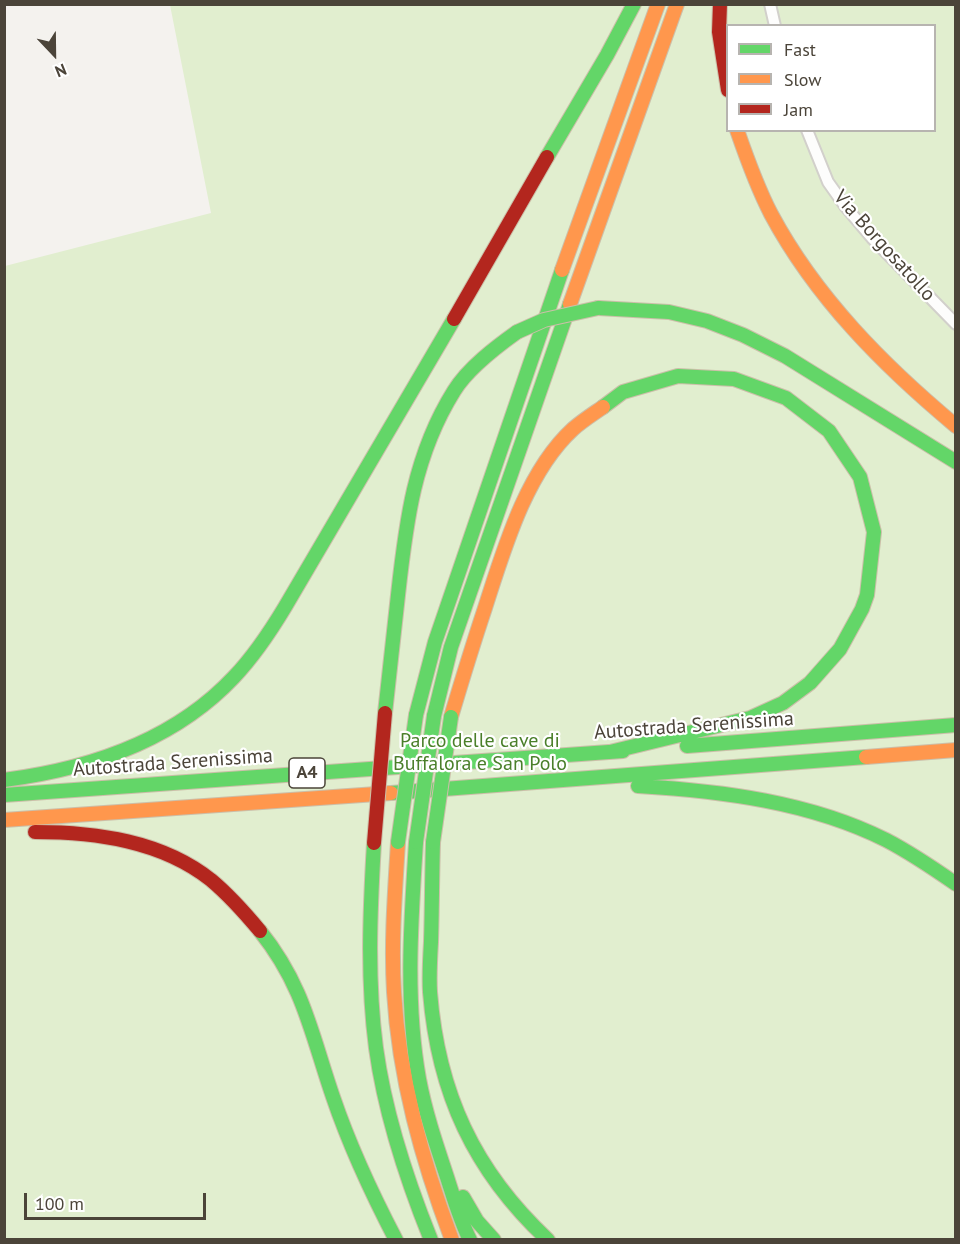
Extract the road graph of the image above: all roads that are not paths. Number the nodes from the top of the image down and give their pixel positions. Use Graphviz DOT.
graph roads {
  1 [pos="633,4"];
  2 [pos="658,4"];
  3 [pos="677,4"];
  4 [pos="720,4"];
  5 [pos="770,4"];
  6 [pos="775,24"];
  7 [pos="726,77"];
  8 [pos="738,132"];
  9 [pos="808,132"];
  10 [pos="956,324"];
  11 [pos="956,426"];
  12 [pos="956,462"];
  13 [pos="956,725"];
  14 [pos="956,750"];
  15 [pos="610,752"];
  16 [pos="584,779"];
  17 [pos="4,780"];
  18 [pos="4,795"];
  19 [pos="4,820"];
  20 [pos="4,833"];
  21 [pos="956,884"];
  22 [pos="437,1149"];
  23 [pos="396,1239"];
  24 [pos="431,1239"];
  25 [pos="452,1239"];
  26 [pos="470,1239"];
  27 [pos="494,1239"];
  28 [pos="548,1239"];
  1 -- 17 [label="highway"];
  2 -- 25 [label="highway, bridge"];
  3 -- 22 [label="highway, bridge"];
  4 -- 7 [label="highway"];
  5 -- 6 [label="street"];
  8 -- 11 [label="highway"];
  9 -- 10 [label="street, Via Borgosatollo"];
  12 -- 24 [label="highway, bridge"];
  13 -- 15 [label="highway, Autostrada Serenissima / A4"];
  14 -- 16 [label="highway, A4"];
  15 -- 18 [label="highway, Autostrada Serenissima / A4"];
  15 -- 28 [label="highway, bridge"];
  16 -- 19 [label="highway, A4"];
  16 -- 21 [label="highway"];
  20 -- 23 [label="highway"];
  22 -- 26 [label="highway"];
  22 -- 27 [label="highway"];
}
